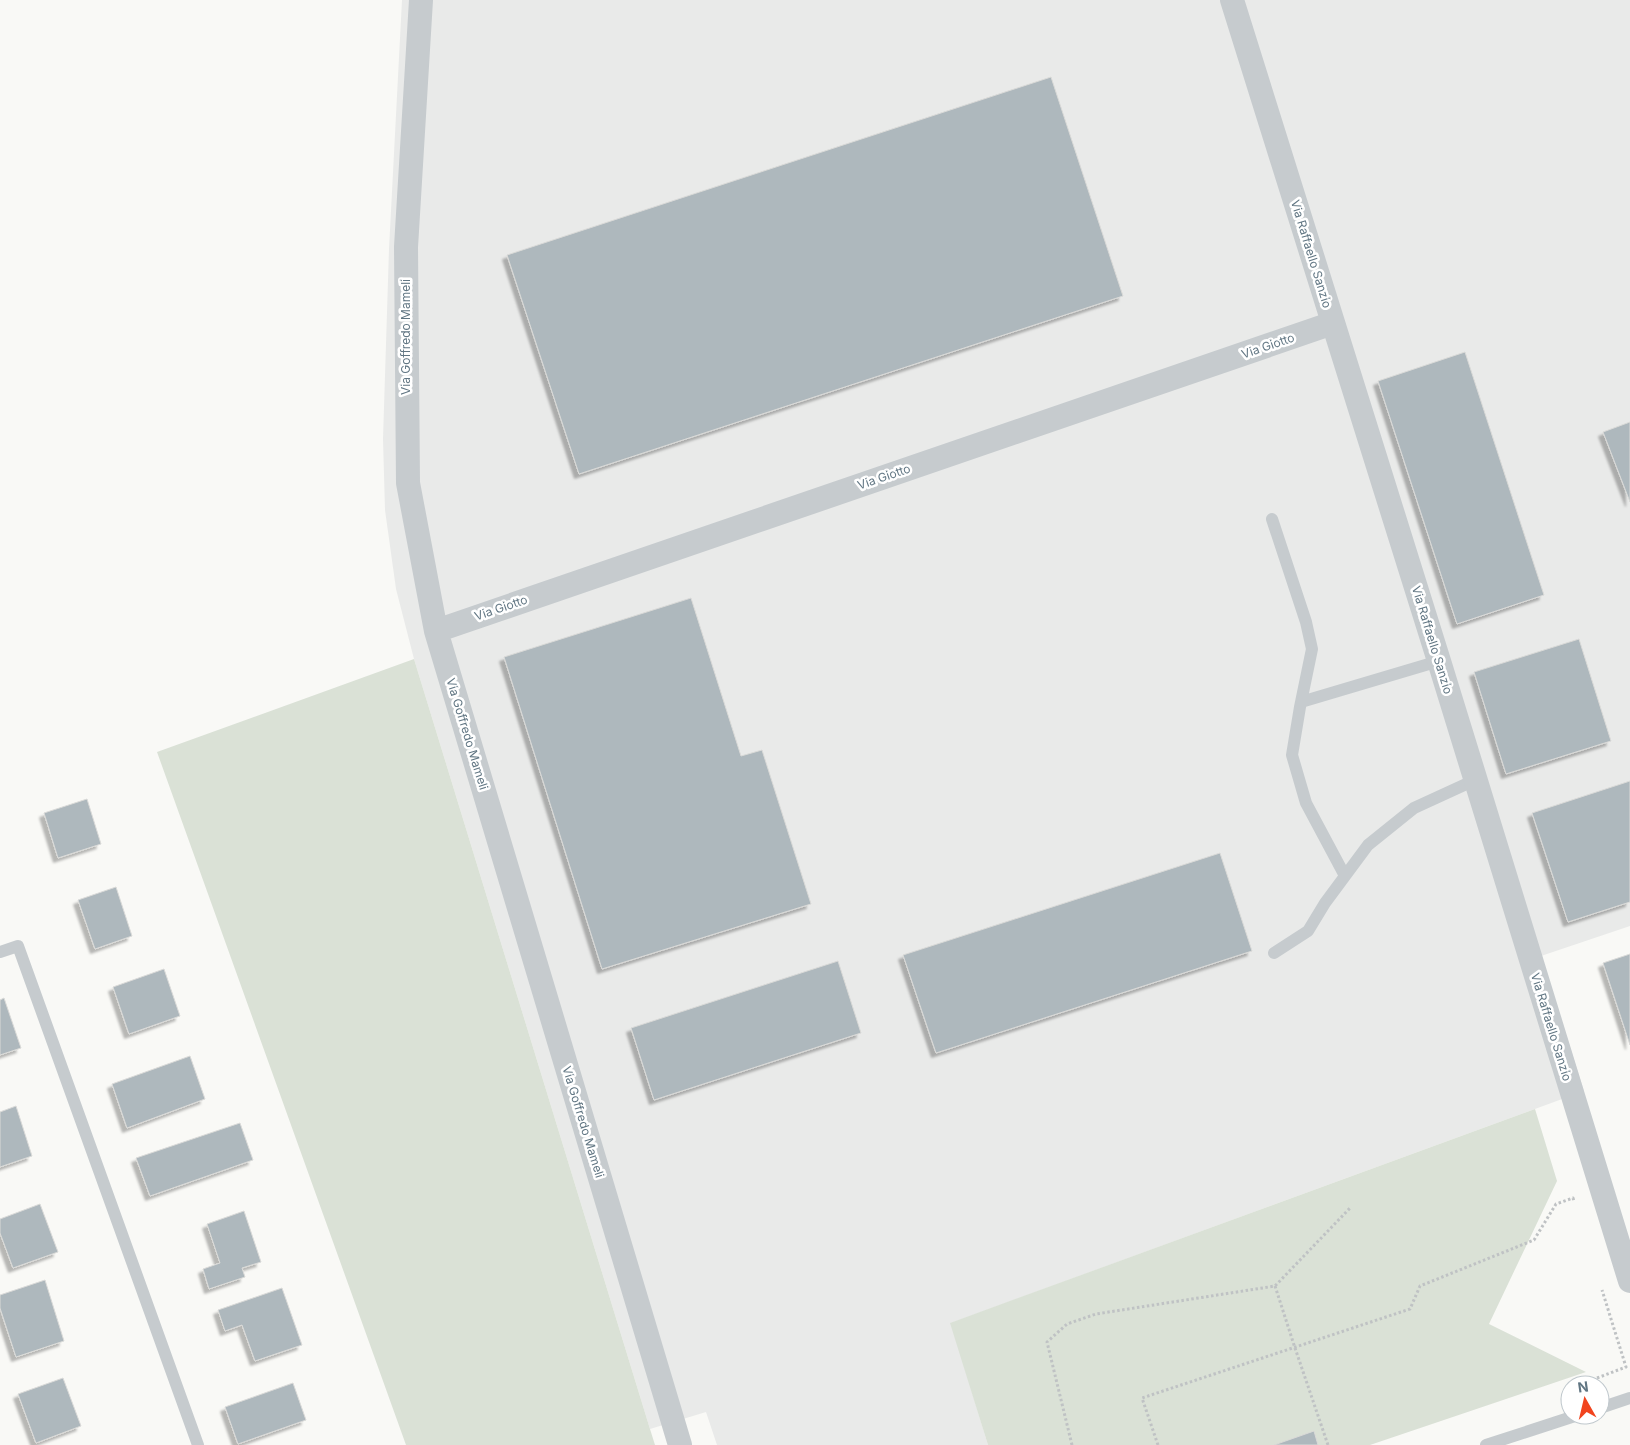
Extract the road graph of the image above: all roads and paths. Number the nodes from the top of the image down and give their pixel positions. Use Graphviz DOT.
graph roads {
  1 [pos="421,0"];
  2 [pos="1232,0"];
  3 [pos="1333,323"];
  4 [pos="1272,519"];
  5 [pos="436,630"];
  6 [pos="1439,661"];
  7 [pos="1301,702"];
  8 [pos="1475,780"];
  9 [pos="1345,876"];
  10 [pos="0,952"];
  11 [pos="1274,953"];
  12 [pos="1351,1207"];
  13 [pos="1576,1207"];
  14 [pos="1630,1281"];
  15 [pos="1600,1284"];
  16 [pos="1275,1286"];
  17 [pos="1294,1348"];
  18 [pos="1605,1375"];
  19 [pos="1630,1398"];
  20 [pos="1610,1405"];
  21 [pos="1560,1421"];
  22 [pos="198,1445"];
  23 [pos="680,1445"];
  24 [pos="1072,1445"];
  25 [pos="1158,1445"];
  26 [pos="1328,1445"];
  27 [pos="1486,1445"];
  1 -- 5 [label="street, Via Goffredo Mameli"];
  2 -- 3 [label="street, Via Raffaello Sanzio"];
  3 -- 5 [label="street, Via Giotto"];
  3 -- 6 [label="street, Via Raffaello Sanzio"];
  4 -- 7 [label="lane"];
  5 -- 23 [label="street, Via Goffredo Mameli"];
  6 -- 7 [label="lane"];
  6 -- 8 [label="street, Via Raffaello Sanzio"];
  7 -- 9 [label="lane"];
  8 -- 9 [label="lane"];
  8 -- 14 [label="street, Via Raffaello Sanzio"];
  9 -- 11 [label="lane"];
  10 -- 22 [label="lane"];
  12 -- 16 [label="path"];
  13 -- 17 [label="path"];
  15 -- 18 [label="path"];
  16 -- 17 [label="path"];
  16 -- 24 [label="path"];
  17 -- 25 [label="path"];
  17 -- 26 [label="path"];
  19 -- 20 [label="lane"];
  21 -- 27 [label="lane"];
}
